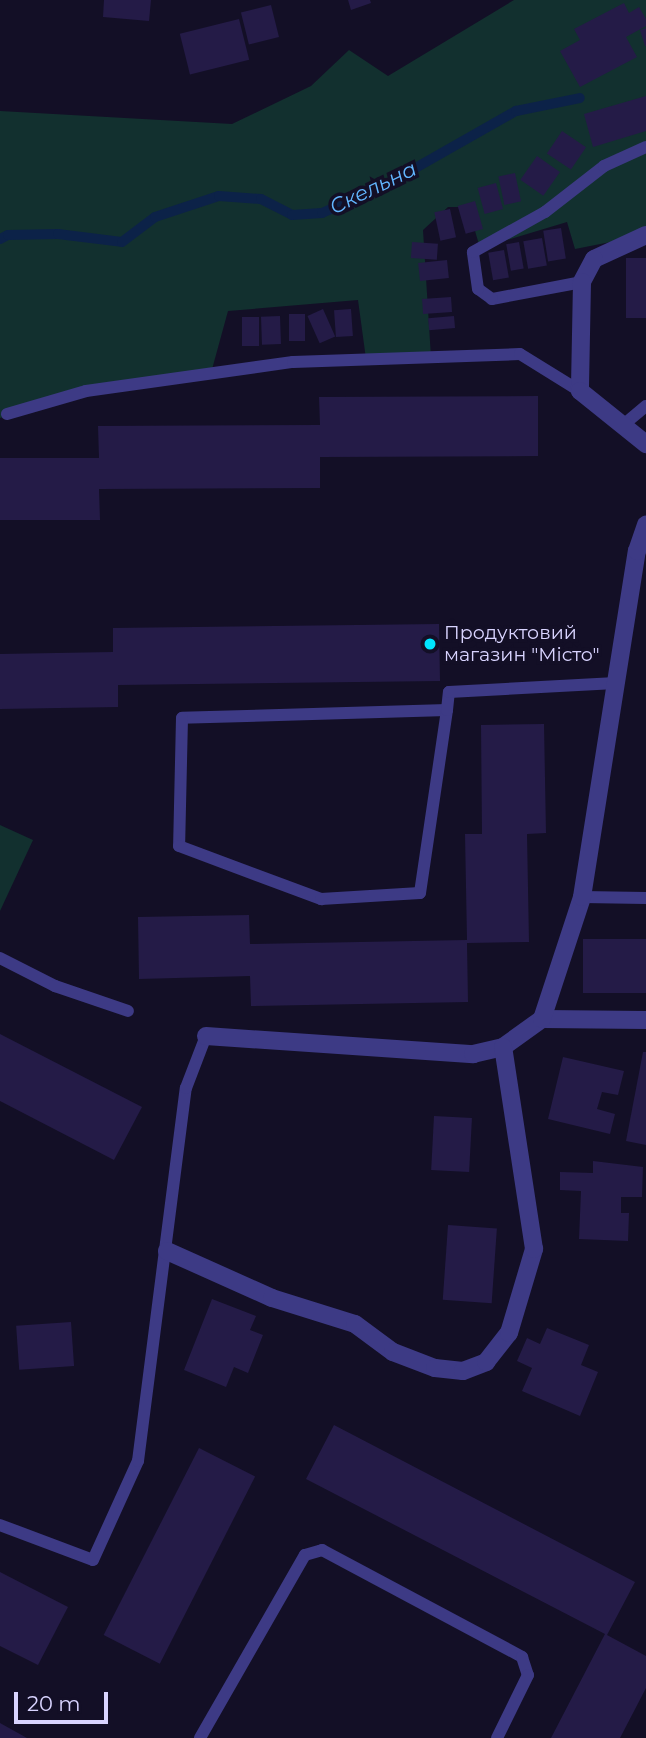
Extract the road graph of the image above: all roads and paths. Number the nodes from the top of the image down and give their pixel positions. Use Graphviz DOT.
graph roads {
  1 [pos="646,147"];
  2 [pos="646,235"];
  3 [pos="582,282"];
  4 [pos="580,391"];
  5 [pos="646,406"];
  6 [pos="8,414"];
  7 [pos="622,426"];
  8 [pos="646,444"];
  9 [pos="646,525"];
  10 [pos="616,683"];
  11 [pos="446,710"];
  12 [pos="582,897"];
  13 [pos="646,898"];
  14 [pos="0,958"];
  15 [pos="128,1011"];
  16 [pos="542,1019"];
  17 [pos="646,1020"];
  18 [pos="206,1037"];
  19 [pos="503,1047"];
  20 [pos="167,1251"];
  21 [pos="0,1525"];
  22 [pos="200,1738"];
  23 [pos="497,1738"];
  1 -- 3 [label="lane"];
  2 -- 3 [label="street"];
  3 -- 4 [label="street"];
  4 -- 6 [label="lane"];
  4 -- 7 [label="street"];
  5 -- 7 [label="lane"];
  7 -- 8 [label="street"];
  9 -- 10 [label="street"];
  10 -- 11 [label="lane"];
  10 -- 12 [label="street"];
  11 -- 11 [label="lane"];
  12 -- 13 [label="lane"];
  12 -- 16 [label="street"];
  14 -- 15 [label="lane"];
  16 -- 17 [label="street"];
  16 -- 19 [label="street"];
  18 -- 19 [label="street"];
  18 -- 20 [label="lane"];
  19 -- 20 [label="street"];
  20 -- 21 [label="lane"];
  22 -- 23 [label="lane"];
}
